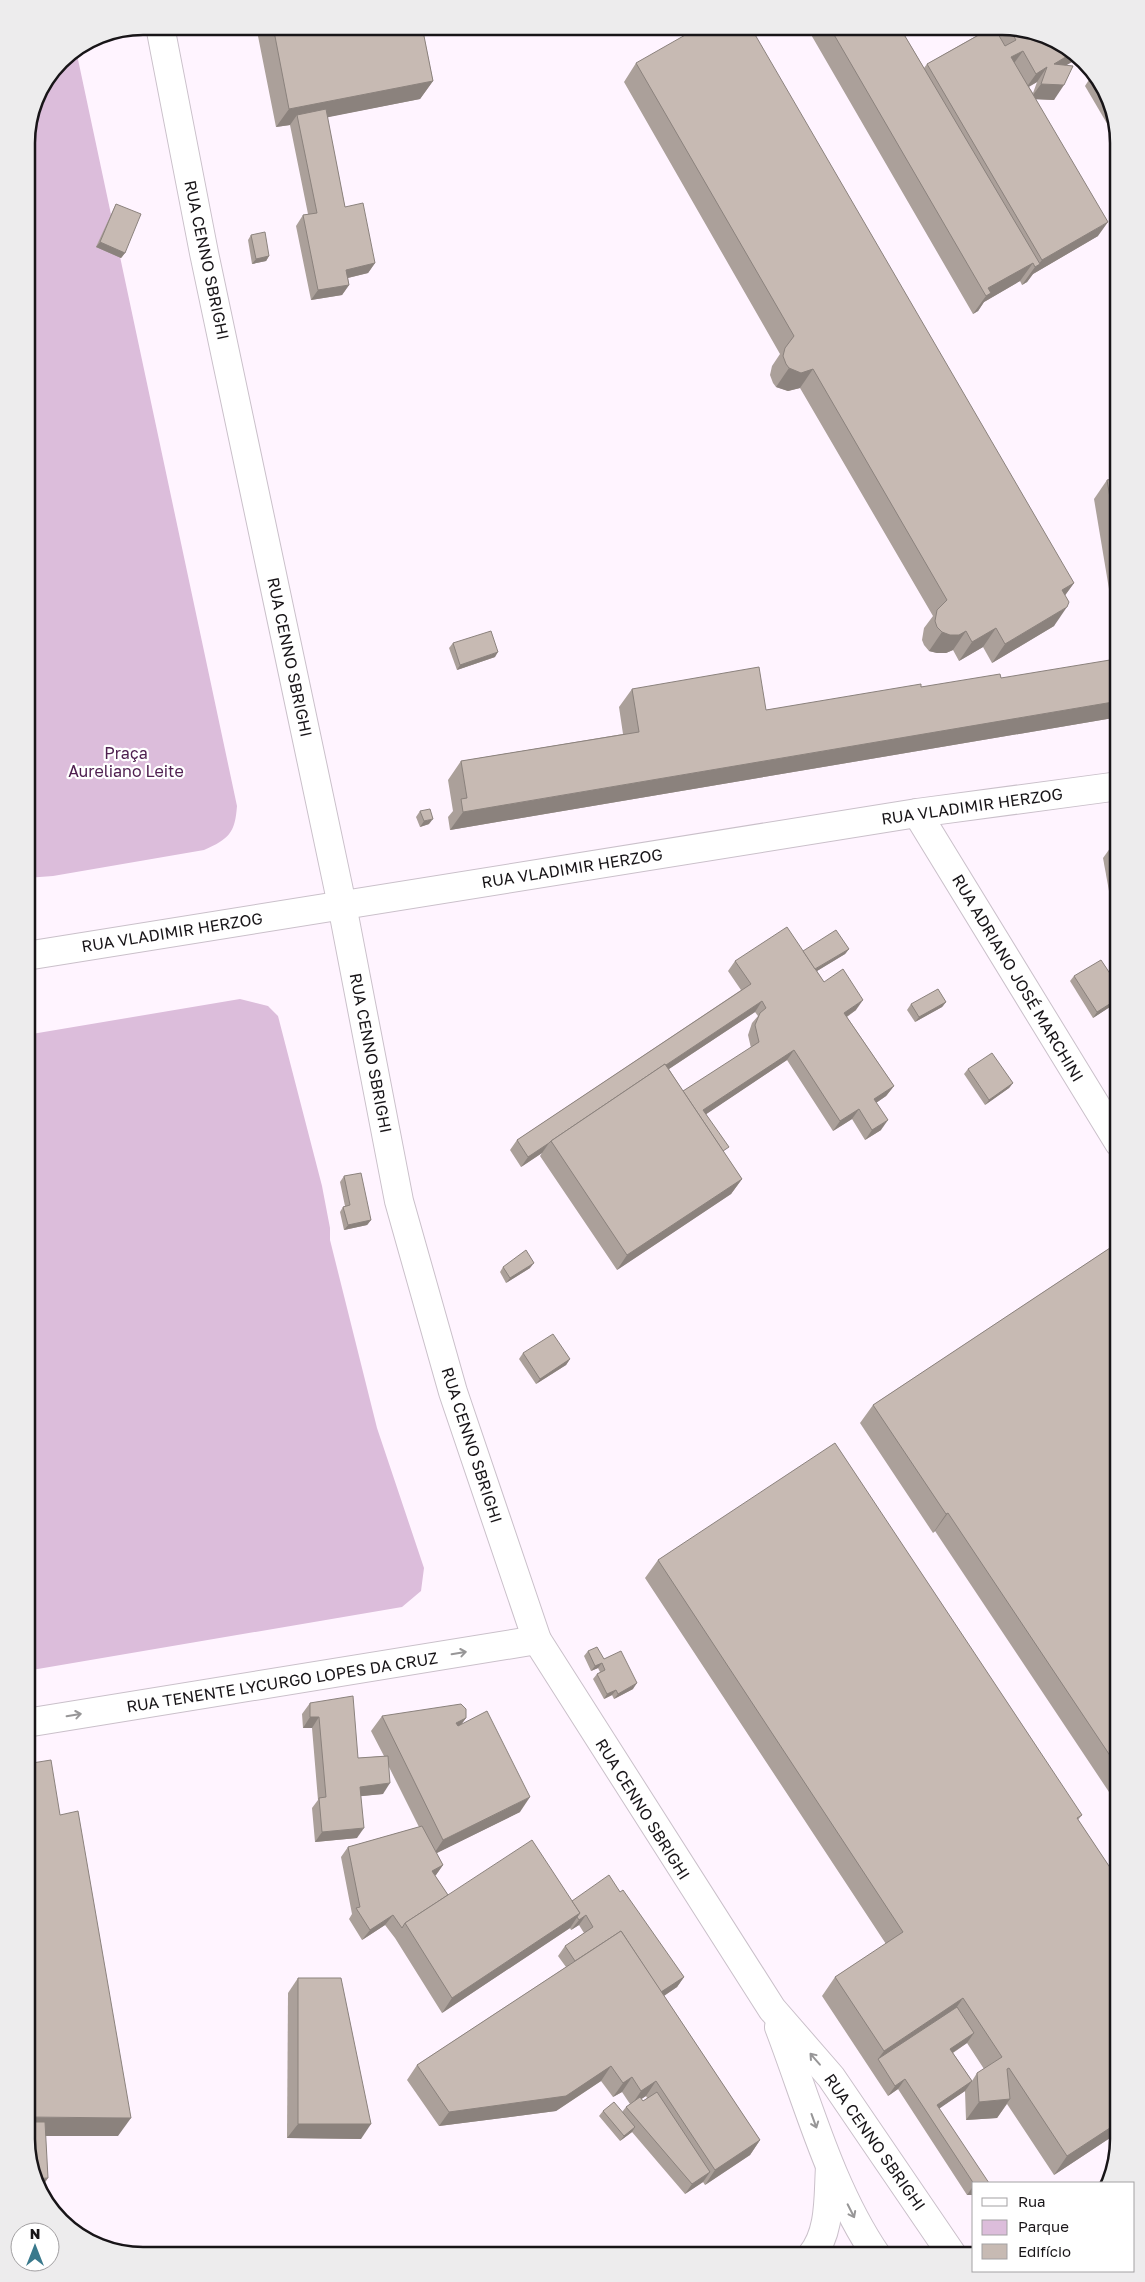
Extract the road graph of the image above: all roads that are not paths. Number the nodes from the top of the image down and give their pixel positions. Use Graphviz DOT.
graph roads {
  1 [pos="162,35"];
  2 [pos="1110,787"];
  3 [pos="917,813"];
  4 [pos="342,905"];
  5 [pos="35,955"];
  6 [pos="1110,1128"];
  7 [pos="537,1640"];
  8 [pos="35,1722"];
  9 [pos="772,2009"];
  10 [pos="830,2167"];
  11 [pos="818,2247"];
  12 [pos="872,2247"];
  13 [pos="948,2247"];
  1 -- 4 [label="street, RUA CENNO SBRIGHI"];
  2 -- 3 [label="street, RUA VLADIMIR HERZOG"];
  3 -- 4 [label="street, RUA VLADIMIR HERZOG"];
  3 -- 6 [label="street, RUA ADRIANO JOSÉ MARCHINI"];
  4 -- 5 [label="street, RUA VLADIMIR HERZOG"];
  4 -- 7 [label="street, RUA CENNO SBRIGHI"];
  8 -- 7 [label="street, RUA TENENTE LYCURGO LOPES DA CRUZ, one-way"];
  7 -- 9 [label="street, RUA CENNO SBRIGHI"];
  9 -- 10 [label="street, RUA CENNO SBRIGHI, one-way"];
  13 -- 9 [label="street, RUA CENNO SBRIGHI, one-way"];
  10 -- 11 [label="street"];
  10 -- 12 [label="street, RUA CENNO SBRIGHI, one-way"];
}
